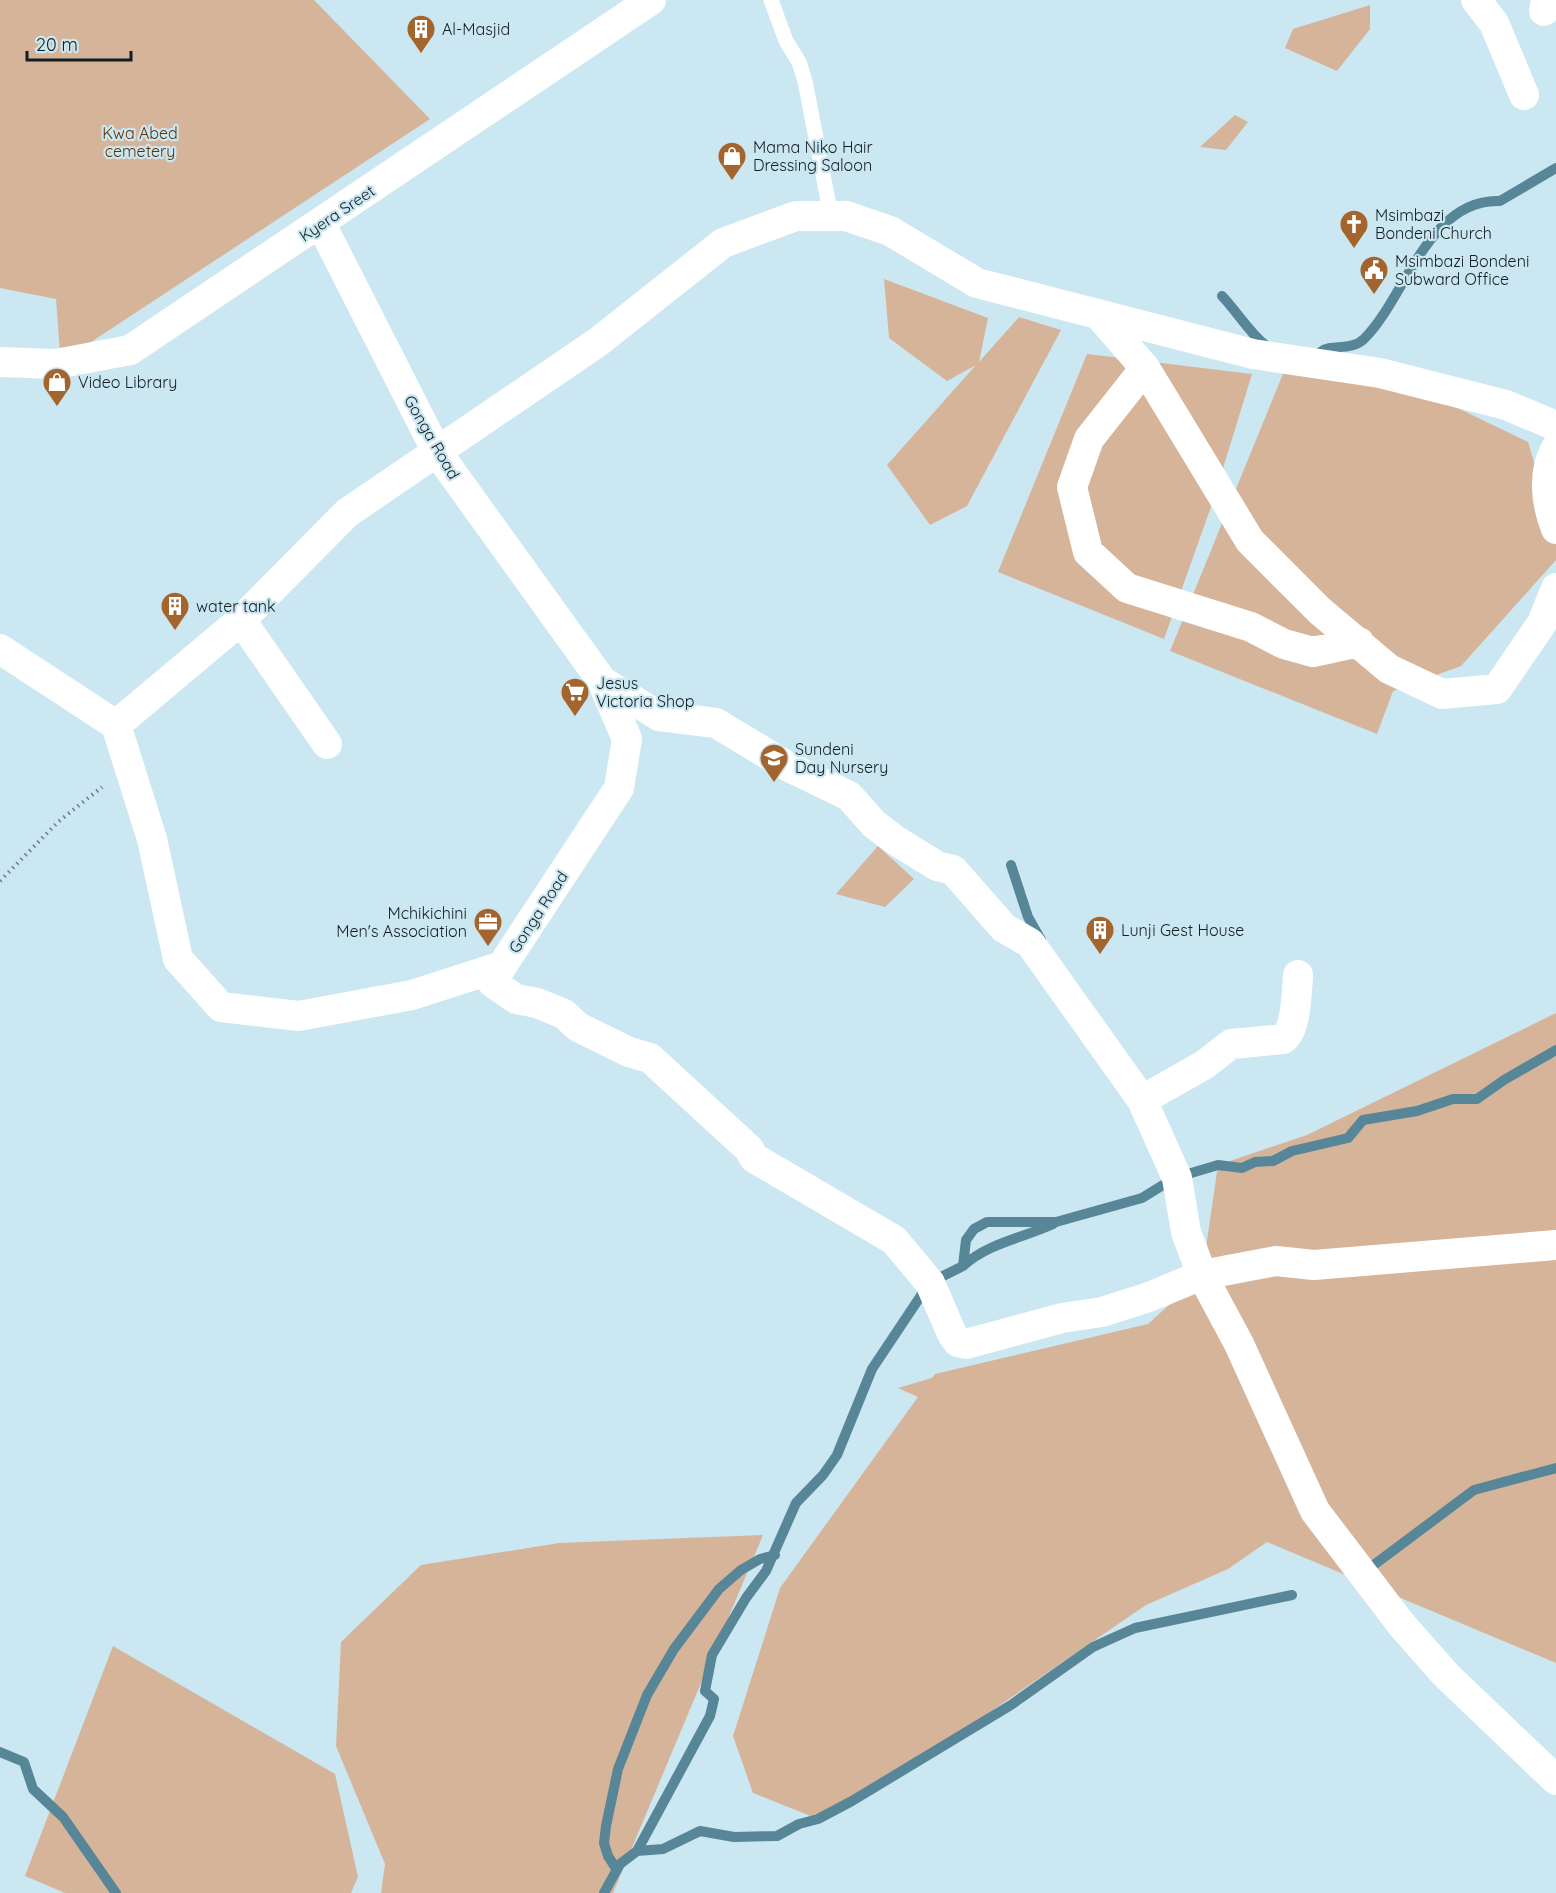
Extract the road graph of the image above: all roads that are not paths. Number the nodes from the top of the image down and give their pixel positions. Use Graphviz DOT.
graph roads {
  1 [pos="651,0"];
  2 [pos="771,0"];
  3 [pos="1476,0"];
  4 [pos="1524,95"];
  5 [pos="831,216"];
  6 [pos="321,224"];
  7 [pos="1098,314"];
  8 [pos="0,362"];
  9 [pos="1145,368"];
  10 [pos="1556,426"];
  11 [pos="1556,448"];
  12 [pos="437,452"];
  13 [pos="1556,529"];
  14 [pos="1556,588"];
  15 [pos="241,620"];
  16 [pos="1359,642"];
  17 [pos="0,649"];
  18 [pos="602,681"];
  19 [pos="116,725"];
  20 [pos="327,744"];
  21 [pos="502,966"];
  22 [pos="1298,975"];
  23 [pos="1142,1100"];
  24 [pos="1556,1245"];
  25 [pos="1202,1275"];
  26 [pos="1556,1780"];
  1 -- 6 [label="street, Kyera Sreet"];
  2 -- 5 [label="lane"];
  3 -- 4 [label="street"];
  5 -- 7 [label="street"];
  5 -- 12 [label="street"];
  6 -- 8 [label="street, Kyera Sreet"];
  6 -- 12 [label="street, Gonga Road"];
  7 -- 9 [label="street"];
  7 -- 10 [label="street"];
  9 -- 16 [label="street"];
  9 -- 16 [label="street"];
  11 -- 13 [label="street"];
  12 -- 15 [label="street"];
  12 -- 18 [label="street, Gonga Road"];
  14 -- 16 [label="street"];
  15 -- 19 [label="street"];
  15 -- 20 [label="street"];
  17 -- 19 [label="street"];
  18 -- 21 [label="street, Gonga Road"];
  18 -- 23 [label="street"];
  19 -- 21 [label="street, Gonga Road"];
  21 -- 25 [label="street"];
  22 -- 23 [label="street"];
  23 -- 25 [label="street"];
  24 -- 25 [label="street"];
  25 -- 26 [label="street"];
}
